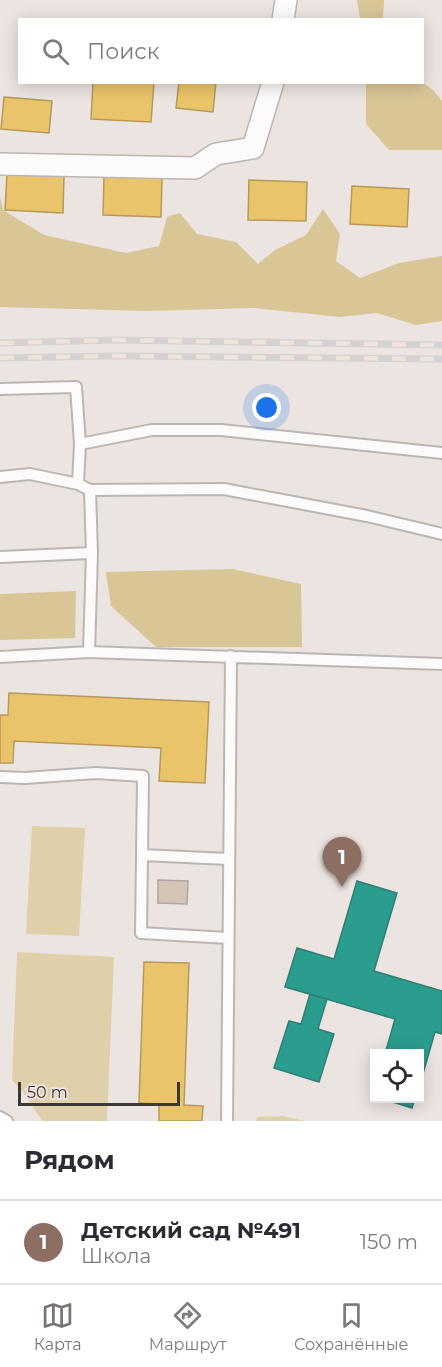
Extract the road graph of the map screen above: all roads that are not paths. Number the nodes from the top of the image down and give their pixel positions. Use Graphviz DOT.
graph roads {
  1 [pos="286,0"];
  2 [pos="283,18"];
  3 [pos="272,84"];
  4 [pos="0,164"];
  5 [pos="0,389"];
  6 [pos="80,444"];
  7 [pos="442,453"];
  8 [pos="0,477"];
  9 [pos="78,484"];
  10 [pos="90,490"];
  11 [pos="442,534"];
  12 [pos="92,554"];
  13 [pos="0,557"];
  14 [pos="89,652"];
  15 [pos="231,656"];
  16 [pos="0,657"];
  17 [pos="442,664"];
  18 [pos="0,777"];
  19 [pos="142,855"];
  20 [pos="228,859"];
  21 [pos="228,938"];
  22 [pos="0,1117"];
  23 [pos="7,1121"];
  24 [pos="227,1121"];
  1 -- 2 [label="street"];
  3 -- 4 [label="street"];
  5 -- 6 [label="lane"];
  6 -- 7 [label="lane"];
  6 -- 9 [label="lane"];
  8 -- 9 [label="lane"];
  9 -- 10 [label="lane"];
  10 -- 11 [label="lane"];
  10 -- 12 [label="lane"];
  12 -- 13 [label="lane"];
  12 -- 14 [label="lane"];
  14 -- 15 [label="lane"];
  14 -- 16 [label="lane"];
  15 -- 17 [label="lane"];
  15 -- 20 [label="lane"];
  18 -- 19 [label="lane"];
  19 -- 20 [label="lane"];
  19 -- 21 [label="lane"];
  20 -- 21 [label="lane"];
  21 -- 24 [label="lane"];
  22 -- 23 [label="lane"];
}
